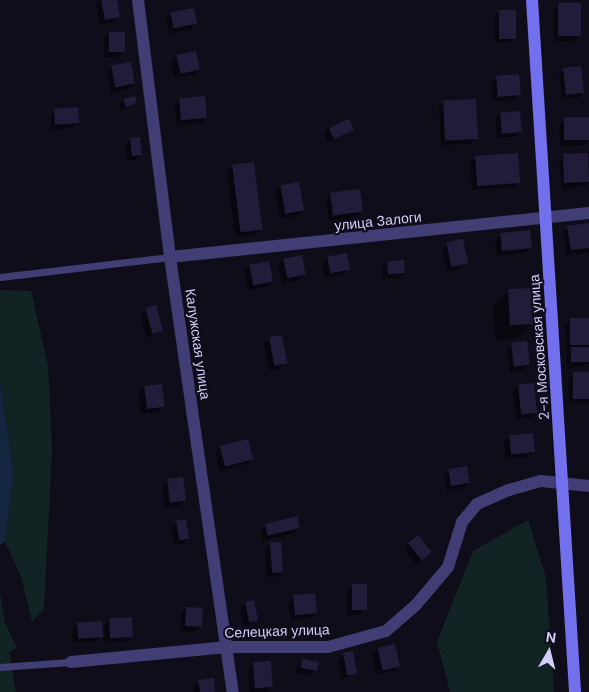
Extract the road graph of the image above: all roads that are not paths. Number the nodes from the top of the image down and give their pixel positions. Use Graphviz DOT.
graph roads {
  1 [pos="138,0"];
  2 [pos="532,0"];
  3 [pos="589,213"];
  4 [pos="546,220"];
  5 [pos="170,257"];
  6 [pos="0,277"];
  7 [pos="562,482"];
  8 [pos="589,486"];
  9 [pos="227,647"];
  10 [pos="71,662"];
  11 [pos="0,667"];
  12 [pos="233,692"];
  13 [pos="575,692"];
  1 -- 5 [label="street, Калужская улица"];
  2 -- 4 [label="street, 2-я Московская улица"];
  3 -- 4 [label="street, улица Залоги"];
  4 -- 5 [label="street, улица Залоги"];
  4 -- 7 [label="street, 2-я Московская улица"];
  5 -- 6 [label="lane"];
  5 -- 9 [label="street, Калужская улица"];
  7 -- 8 [label="street, Селецкая улица"];
  7 -- 9 [label="street, Селецкая улица"];
  7 -- 13 [label="street, 2-я Московская улица"];
  9 -- 10 [label="street, Селецкая улица"];
  9 -- 12 [label="street, Калужская улица"];
  10 -- 11 [label="lane"];
}
